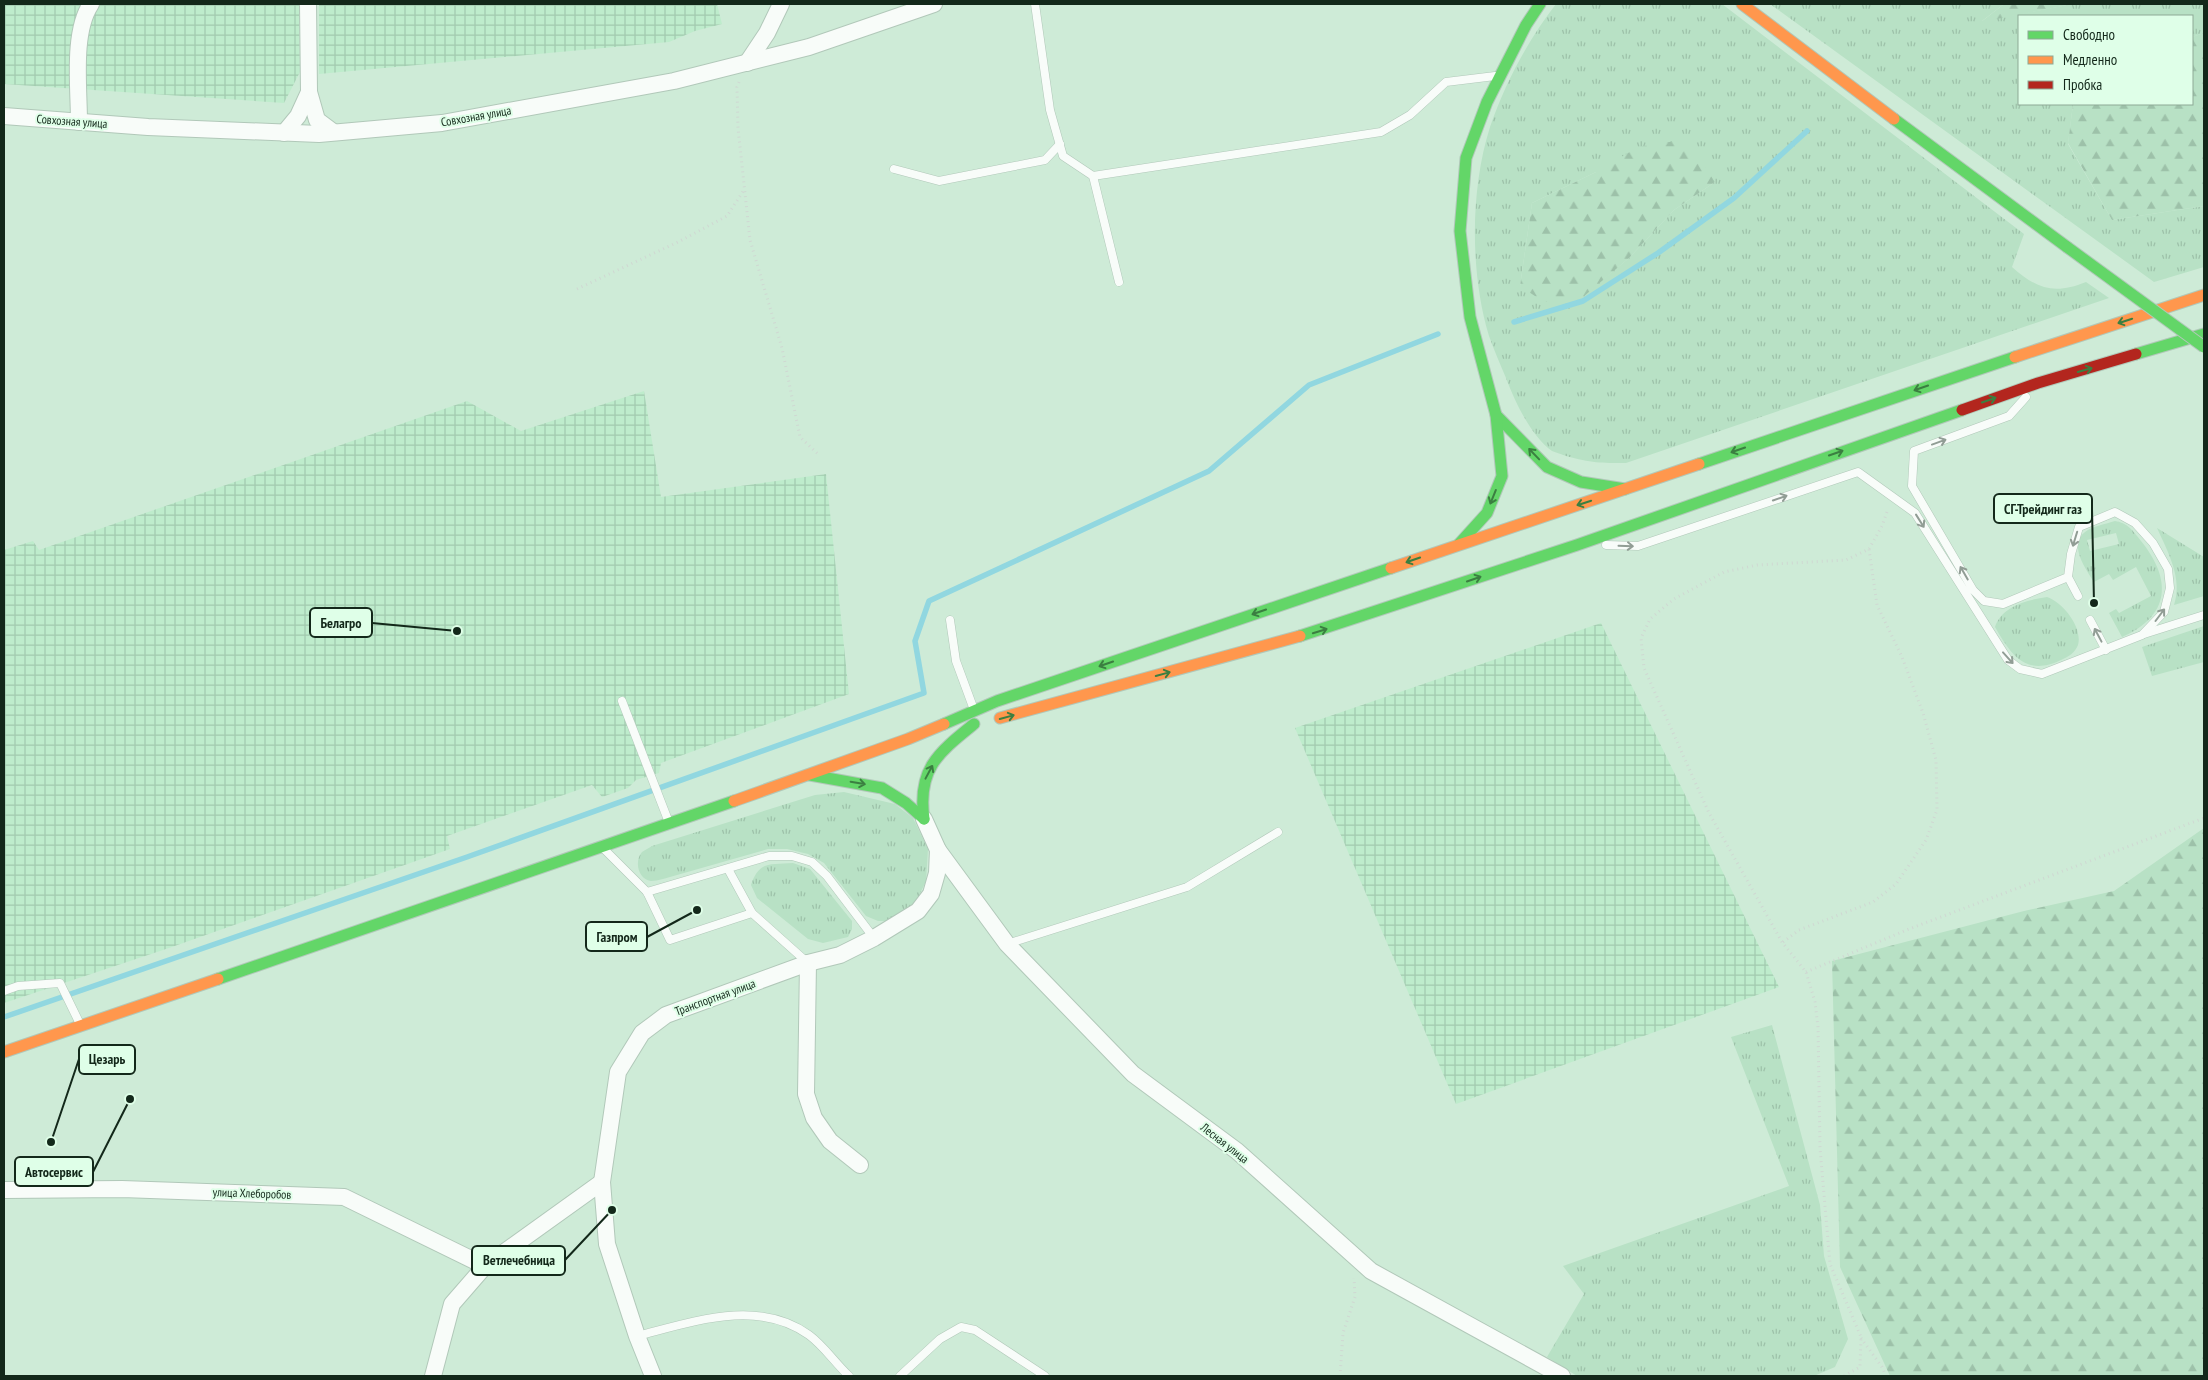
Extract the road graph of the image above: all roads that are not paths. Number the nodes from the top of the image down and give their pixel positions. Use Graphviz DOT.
graph roads {
  1 [pos="91,4"];
  2 [pos="308,4"];
  3 [pos="781,4"];
  4 [pos="934,4"];
  5 [pos="1035,4"];
  6 [pos="1540,4"];
  7 [pos="1742,4"];
  8 [pos="747,63"];
  9 [pos="1500,76"];
  10 [pos="309,92"];
  11 [pos="4,116"];
  12 [pos="79,122"];
  13 [pos="284,132"];
  14 [pos="333,132"];
  15 [pos="1060,144"];
  16 [pos="894,169"];
  17 [pos="1093,176"];
  18 [pos="1119,282"];
  19 [pos="2204,295"];
  20 [pos="2204,334"];
  21 [pos="2204,347"];
  22 [pos="2038,383"];
  23 [pos="1496,415"];
  24 [pos="1626,489"];
  25 [pos="1459,544"];
  26 [pos="1577,544"];
  27 [pos="2068,577"];
  28 [pos="2078,596"];
  29 [pos="2204,615"];
  30 [pos="950,620"];
  31 [pos="2090,620"];
  32 [pos="2142,635"];
  33 [pos="2106,650"];
  34 [pos="622,701"];
  35 [pos="974,711"];
  36 [pos="983,722"];
  37 [pos="908,739"];
  38 [pos="810,775"];
  39 [pos="924,819"];
  40 [pos="670,824"];
  41 [pos="1278,832"];
  42 [pos="601,847"];
  43 [pos="938,850"];
  44 [pos="728,869"];
  45 [pos="647,892"];
  46 [pos="752,913"];
  47 [pos="874,938"];
  48 [pos="1007,944"];
  49 [pos="808,964"];
  50 [pos="4,991"];
  51 [pos="81,1026"];
  52 [pos="4,1052"];
  53 [pos="860,1165"];
  54 [pos="602,1182"];
  55 [pos="4,1190"];
  56 [pos="485,1266"];
  57 [pos="637,1336"];
  58 [pos="433,1376"];
  59 [pos="653,1376"];
  60 [pos="849,1376"];
  61 [pos="900,1376"];
  62 [pos="1045,1376"];
  63 [pos="1562,1376"];
  1 -- 12 [label="street"];
  2 -- 10 [label="street"];
  3 -- 8 [label="street"];
  4 -- 8 [label="street, Совхозная улица"];
  5 -- 15 [label="lane"];
  6 -- 9 [label="main road"];
  7 -- 21 [label="main road, bridge"];
  8 -- 14 [label="street, Совхозная улица"];
  9 -- 17 [label="lane"];
  9 -- 23 [label="main road"];
  10 -- 13 [label="street"];
  10 -- 14 [label="street"];
  11 -- 12 [label="street, Совхозная улица"];
  12 -- 13 [label="street, Совхозная улица"];
  13 -- 14 [label="street, Совхозная улица"];
  15 -- 16 [label="lane"];
  15 -- 17 [label="lane"];
  17 -- 18 [label="lane"];
  19 -- 24 [label="main road, one-way"];
  22 -- 20 [label="main road, one-way"];
  26 -- 22 [label="main road, one-way"];
  27 -- 22 [label="lane, one-way"];
  24 -- 23 [label="main road, one-way"];
  23 -- 25 [label="main road, one-way"];
  24 -- 25 [label="main road, one-way"];
  25 -- 35 [label="main road, one-way"];
  26 -- 33 [label="lane, one-way"];
  36 -- 26 [label="main road, one-way"];
  27 -- 28 [label="lane"];
  32 -- 27 [label="lane, one-way"];
  29 -- 32 [label="lane"];
  30 -- 35 [label="lane"];
  33 -- 31 [label="lane, one-way"];
  32 -- 33 [label="lane"];
  34 -- 40 [label="lane"];
  35 -- 37 [label="main road"];
  36 -- 37 [label="main road"];
  39 -- 36 [label="main road, one-way"];
  37 -- 38 [label="main road"];
  38 -- 39 [label="main road, one-way"];
  38 -- 40 [label="main road"];
  39 -- 43 [label="street, Транспортная улица"];
  40 -- 42 [label="main road"];
  41 -- 48 [label="lane"];
  42 -- 45 [label="lane"];
  42 -- 51 [label="main road"];
  43 -- 47 [label="street, Транспортная улица"];
  43 -- 48 [label="street, Лесная улица"];
  44 -- 45 [label="lane"];
  44 -- 46 [label="lane"];
  44 -- 47 [label="lane"];
  45 -- 46 [label="lane"];
  46 -- 49 [label="lane"];
  47 -- 49 [label="street, Транспортная улица"];
  48 -- 63 [label="street, Лесная улица"];
  49 -- 53 [label="street"];
  49 -- 54 [label="street, Транспортная улица"];
  50 -- 51 [label="lane"];
  51 -- 52 [label="main road"];
  54 -- 56 [label="street"];
  54 -- 57 [label="street, Транспортная улица"];
  55 -- 56 [label="street, улица Хлеборобов"];
  56 -- 58 [label="street"];
  57 -- 59 [label="street, Транспортная улица"];
  57 -- 60 [label="lane"];
  61 -- 62 [label="lane"];
}
